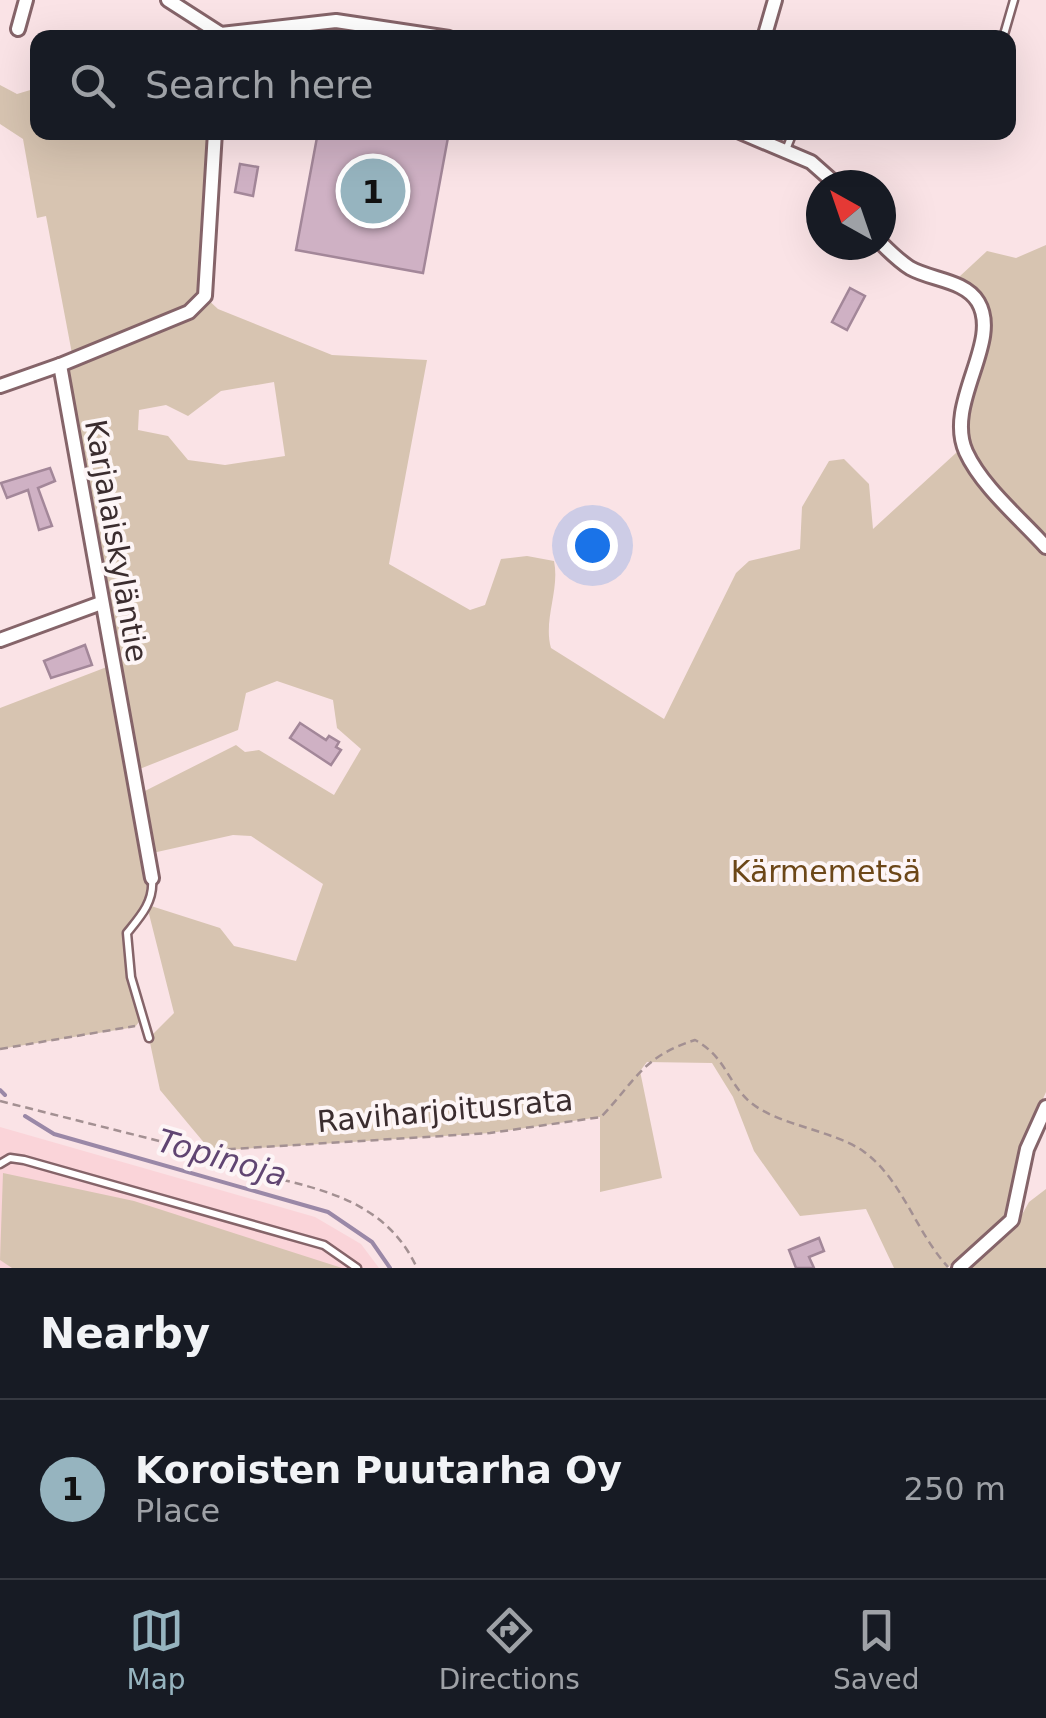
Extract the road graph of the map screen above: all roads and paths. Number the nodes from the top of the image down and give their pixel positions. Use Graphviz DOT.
graph roads {
  1 [pos="26,0"];
  2 [pos="168,0"];
  3 [pos="776,0"];
  4 [pos="1014,0"];
  5 [pos="18,29"];
  6 [pos="212,30"];
  7 [pos="267,30"];
  8 [pos="396,30"];
  9 [pos="767,30"];
  10 [pos="1005,30"];
  11 [pos="215,140"];
  12 [pos="760,140"];
  13 [pos="790,140"];
  14 [pos="786,150"];
  15 [pos="820,170"];
  16 [pos="896,255"];
  17 [pos="60,365"];
  18 [pos="0,386"];
  19 [pos="1046,547"];
  20 [pos="101,603"];
  21 [pos="0,640"];
  22 [pos="152,878"];
  23 [pos="143,1018"];
  24 [pos="148,1038"];
  25 [pos="0,1049"];
  26 [pos="0,1100"];
  27 [pos="1046,1107"];
  28 [pos="211,1151"];
  29 [pos="0,1160"];
  30 [pos="357,1268"];
  31 [pos="417,1268"];
  32 [pos="948,1268"];
  33 [pos="959,1268"];
  1 -- 5 [label="street"];
  2 -- 6 [label="street"];
  3 -- 9 [label="street"];
  4 -- 10 [label="lane"];
  7 -- 8 [label="street"];
  11 -- 17 [label="street"];
  12 -- 14 [label="street"];
  13 -- 14 [label="lane"];
  14 -- 15 [label="street"];
  16 -- 19 [label="street"];
  17 -- 18 [label="street"];
  17 -- 20 [label="street, Karjalaiskyläntie"];
  20 -- 21 [label="street"];
  20 -- 22 [label="street, Karjalaiskyläntie"];
  22 -- 23 [label="lane, Karjalaiskyläntie"];
  23 -- 24 [label="lane, Karjalaiskyläntie"];
  23 -- 25 [label="path"];
  26 -- 28 [label="path, Raviharjoitusrata"];
  27 -- 33 [label="street"];
  28 -- 31 [label="path"];
  28 -- 32 [label="path, Raviharjoitusrata"];
  29 -- 30 [label="lane"];
}
